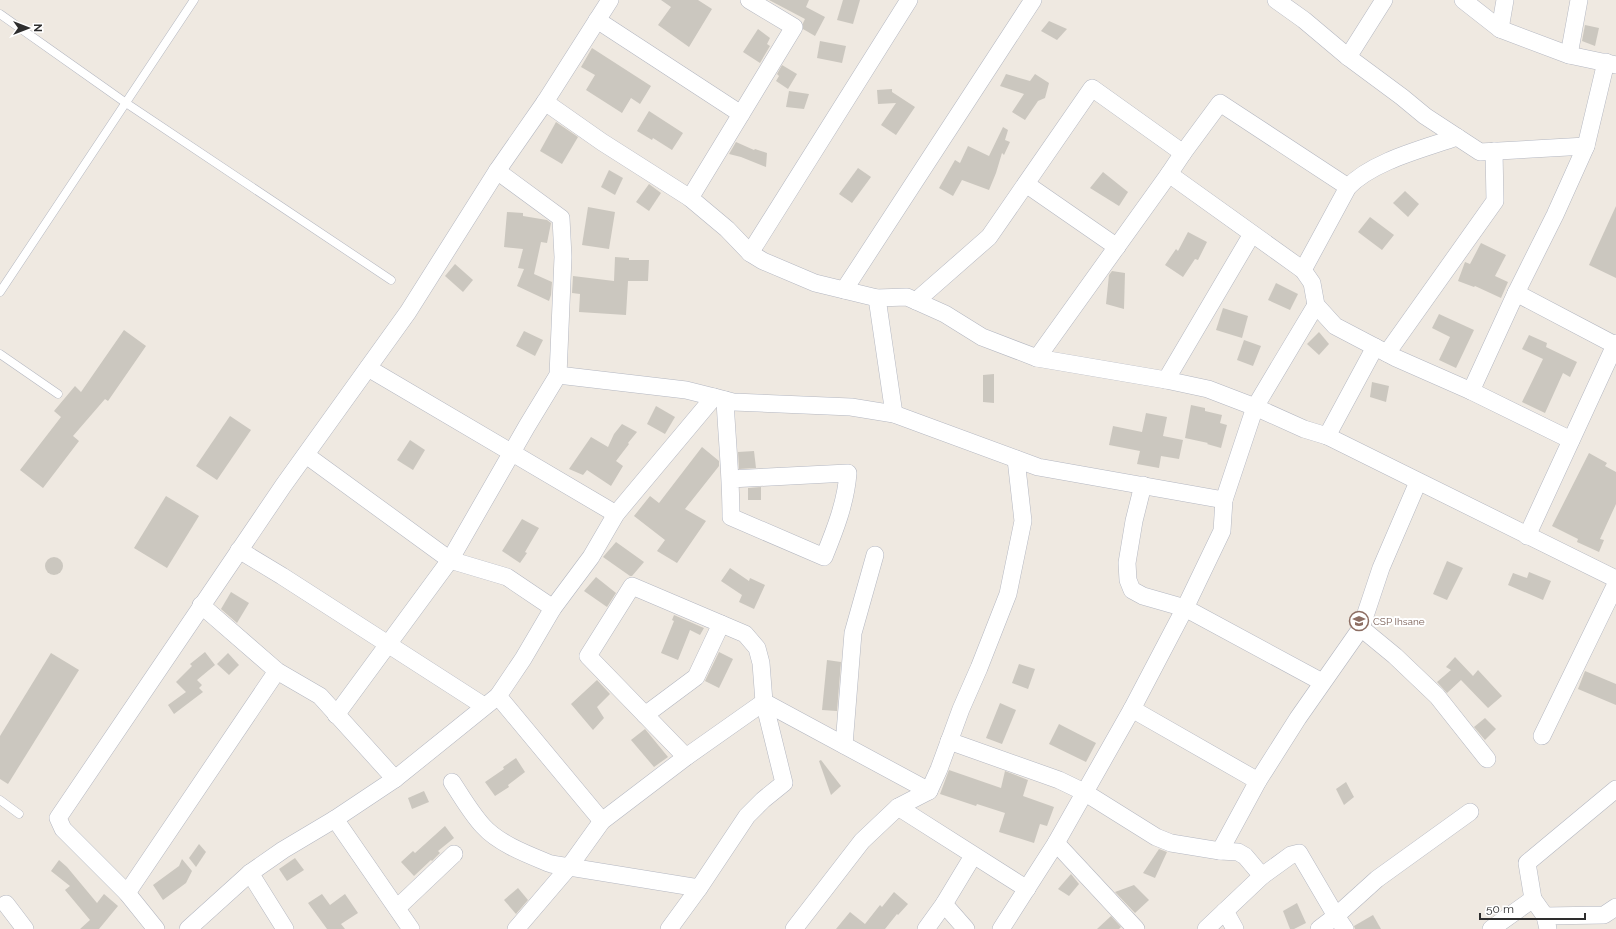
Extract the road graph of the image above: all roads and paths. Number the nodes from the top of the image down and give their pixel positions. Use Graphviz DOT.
graph roads {
  1 [pos="194,0"];
  2 [pos="610,0"];
  3 [pos="749,0"];
  4 [pos="909,0"];
  5 [pos="1034,0"];
  6 [pos="1276,0"];
  7 [pos="1384,0"];
  8 [pos="1463,0"];
  9 [pos="1505,0"];
  10 [pos="1579,0"];
  11 [pos="0,14"];
  12 [pos="597,20"];
  13 [pos="1500,28"];
  14 [pos="1569,55"];
  15 [pos="1348,57"];
  16 [pos="1611,64"];
  17 [pos="126,102"];
  18 [pos="545,102"];
  19 [pos="741,114"];
  20 [pos="1457,137"];
  21 [pos="1586,146"];
  22 [pos="1494,151"];
  23 [pos="1183,153"];
  24 [pos="497,172"];
  25 [pos="1169,174"];
  26 [pos="1026,184"];
  27 [pos="1348,187"];
  28 [pos="690,198"];
  29 [pos="1252,234"];
  30 [pos="1117,247"];
  31 [pos="750,252"];
  32 [pos="1303,270"];
  33 [pos="392,280"];
  34 [pos="844,290"];
  35 [pos="0,292"];
  36 [pos="1516,293"];
  37 [pos="877,298"];
  38 [pos="916,301"];
  39 [pos="1316,305"];
  40 [pos="1615,344"];
  41 [pos="1381,350"];
  42 [pos="0,354"];
  43 [pos="1037,358"];
  44 [pos="368,368"];
  45 [pos="558,375"];
  46 [pos="1166,380"];
  47 [pos="1471,391"];
  48 [pos="58,394"];
  49 [pos="719,398"];
  50 [pos="1255,407"];
  51 [pos="894,414"];
  52 [pos="1327,436"];
  53 [pos="1571,440"];
  54 [pos="511,453"];
  55 [pos="306,455"];
  56 [pos="1016,459"];
  57 [pos="730,479"];
  58 [pos="1418,482"];
  59 [pos="1143,485"];
  60 [pos="1224,500"];
  61 [pos="616,514"];
  62 [pos="1527,536"];
  63 [pos="239,550"];
  64 [pos="875,555"];
  65 [pos="450,560"];
  66 [pos="1616,579"];
  67 [pos="1616,584"];
  68 [pos="201,605"];
  69 [pos="553,608"];
  70 [pos="1185,608"];
  71 [pos="721,624"];
  72 [pos="1362,628"];
  73 [pos="387,645"];
  74 [pos="277,671"];
  75 [pos="1322,682"];
  76 [pos="498,696"];
  77 [pos="764,702"];
  78 [pos="484,706"];
  79 [pos="1132,709"];
  80 [pos="336,715"];
  81 [pos="645,715"];
  82 [pos="1542,736"];
  83 [pos="949,741"];
  84 [pos="844,745"];
  85 [pos="686,757"];
  86 [pos="1487,759"];
  87 [pos="395,779"];
  88 [pos="1258,781"];
  89 [pos="452,782"];
  90 [pos="1616,790"];
  91 [pos="929,791"];
  92 [pos="1084,792"];
  93 [pos="0,800"];
  94 [pos="898,807"];
  95 [pos="1470,812"];
  96 [pos="19,814"];
  97 [pos="335,819"];
  98 [pos="602,821"];
  99 [pos="1056,844"];
  100 [pos="1220,851"];
  101 [pos="454,854"];
  102 [pos="973,856"];
  103 [pos="569,867"];
  104 [pos="250,873"];
  105 [pos="1262,876"];
  106 [pos="699,888"];
  107 [pos="1027,889"];
  108 [pos="127,893"];
  109 [pos="1533,899"];
  110 [pos="6,904"];
  111 [pos="944,904"];
  112 [pos="1616,907"];
  113 [pos="397,908"];
  114 [pos="1225,911"];
  115 [pos="1340,923"];
  116 [pos="1547,923"];
  117 [pos="149,926"];
  118 [pos="25,929"];
  119 [pos="188,929"];
  120 [pos="285,929"];
  121 [pos="411,929"];
  122 [pos="516,929"];
  123 [pos="669,929"];
  124 [pos="794,929"];
  125 [pos="926,929"];
  126 [pos="966,929"];
  127 [pos="1001,929"];
  128 [pos="1136,929"];
  129 [pos="1206,929"];
  130 [pos="1235,929"];
  131 [pos="1319,929"];
  132 [pos="1491,929"];
  1 -- 17 [label="lane"];
  2 -- 12 [label="street"];
  3 -- 19 [label="street"];
  4 -- 31 [label="street"];
  5 -- 34 [label="street"];
  6 -- 15 [label="street"];
  7 -- 15 [label="street"];
  8 -- 13 [label="street"];
  9 -- 13 [label="street"];
  10 -- 14 [label="street"];
  11 -- 17 [label="lane"];
  12 -- 18 [label="street"];
  12 -- 19 [label="street"];
  13 -- 14 [label="street"];
  14 -- 16 [label="street"];
  15 -- 20 [label="street"];
  16 -- 21 [label="street"];
  17 -- 33 [label="lane"];
  17 -- 35 [label="lane"];
  18 -- 24 [label="street"];
  18 -- 28 [label="street"];
  19 -- 28 [label="street"];
  20 -- 22 [label="street"];
  20 -- 27 [label="street"];
  21 -- 22 [label="street"];
  21 -- 36 [label="street"];
  22 -- 41 [label="street"];
  23 -- 25 [label="street"];
  23 -- 26 [label="street"];
  23 -- 27 [label="street"];
  24 -- 44 [label="street"];
  24 -- 45 [label="street"];
  25 -- 29 [label="street"];
  25 -- 30 [label="street"];
  26 -- 30 [label="street"];
  26 -- 38 [label="street"];
  27 -- 32 [label="street"];
  28 -- 31 [label="street"];
  29 -- 32 [label="street"];
  29 -- 46 [label="street"];
  30 -- 43 [label="street"];
  31 -- 34 [label="street"];
  32 -- 39 [label="street"];
  34 -- 37 [label="street"];
  36 -- 40 [label="street"];
  36 -- 47 [label="street"];
  37 -- 38 [label="street"];
  37 -- 51 [label="street"];
  38 -- 43 [label="street"];
  39 -- 41 [label="street"];
  39 -- 50 [label="street"];
  40 -- 53 [label="street"];
  41 -- 47 [label="street"];
  41 -- 52 [label="street"];
  42 -- 48 [label="lane"];
  43 -- 46 [label="street"];
  44 -- 54 [label="street"];
  44 -- 55 [label="street"];
  45 -- 49 [label="street"];
  45 -- 54 [label="street"];
  46 -- 50 [label="street"];
  47 -- 53 [label="street"];
  49 -- 51 [label="street"];
  49 -- 57 [label="street"];
  49 -- 61 [label="street"];
  50 -- 52 [label="street"];
  50 -- 60 [label="street"];
  51 -- 56 [label="street"];
  52 -- 58 [label="street"];
  53 -- 62 [label="street"];
  54 -- 61 [label="street"];
  54 -- 65 [label="street"];
  55 -- 63 [label="street"];
  55 -- 65 [label="street"];
  56 -- 59 [label="street"];
  56 -- 83 [label="street"];
  57 -- 57 [label="street"];
  58 -- 62 [label="street"];
  58 -- 72 [label="street"];
  59 -- 60 [label="street"];
  59 -- 70 [label="street"];
  60 -- 70 [label="street"];
  61 -- 69 [label="street"];
  62 -- 66 [label="street"];
  63 -- 68 [label="street"];
  63 -- 73 [label="street"];
  64 -- 84 [label="street"];
  65 -- 69 [label="street"];
  65 -- 73 [label="street"];
  67 -- 82 [label="street"];
  68 -- 74 [label="street"];
  68 -- 108 [label="street"];
  69 -- 76 [label="street"];
  70 -- 75 [label="street"];
  70 -- 79 [label="street"];
  71 -- 77 [label="street"];
  71 -- 81 [label="street"];
  71 -- 81 [label="street"];
  72 -- 75 [label="street"];
  72 -- 86 [label="street"];
  73 -- 78 [label="street"];
  73 -- 80 [label="street"];
  74 -- 80 [label="street"];
  74 -- 108 [label="street"];
  75 -- 88 [label="street"];
  76 -- 78 [label="street"];
  76 -- 98 [label="street"];
  77 -- 84 [label="street"];
  77 -- 85 [label="street"];
  77 -- 106 [label="street"];
  78 -- 87 [label="street"];
  79 -- 88 [label="street"];
  79 -- 92 [label="street"];
  80 -- 87 [label="street"];
  81 -- 85 [label="street"];
  83 -- 91 [label="street"];
  83 -- 92 [label="street"];
  84 -- 91 [label="street"];
  85 -- 98 [label="street"];
  87 -- 97 [label="street"];
  88 -- 100 [label="street"];
  89 -- 103 [label="street"];
  90 -- 109 [label="street"];
  91 -- 94 [label="street"];
  92 -- 99 [label="street"];
  92 -- 100 [label="street"];
  93 -- 96 [label="lane"];
  94 -- 102 [label="street"];
  94 -- 124 [label="street"];
  95 -- 115 [label="street"];
  97 -- 104 [label="street"];
  97 -- 113 [label="street"];
  98 -- 103 [label="street"];
  99 -- 107 [label="street"];
  99 -- 128 [label="street"];
  100 -- 105 [label="street"];
  101 -- 113 [label="street"];
  102 -- 107 [label="street"];
  102 -- 111 [label="street"];
  103 -- 106 [label="street"];
  103 -- 122 [label="street"];
  104 -- 119 [label="street"];
  104 -- 120 [label="street"];
  105 -- 114 [label="street"];
  105 -- 115 [label="street"];
  106 -- 123 [label="street"];
  107 -- 127 [label="street"];
  108 -- 117 [label="street"];
  109 -- 116 [label="street"];
  109 -- 132 [label="street"];
  110 -- 118 [label="street"];
  111 -- 125 [label="street"];
  111 -- 126 [label="street"];
  112 -- 116 [label="street"];
  113 -- 121 [label="street"];
  114 -- 129 [label="street"];
  114 -- 130 [label="street"];
  115 -- 131 [label="street"];
}
